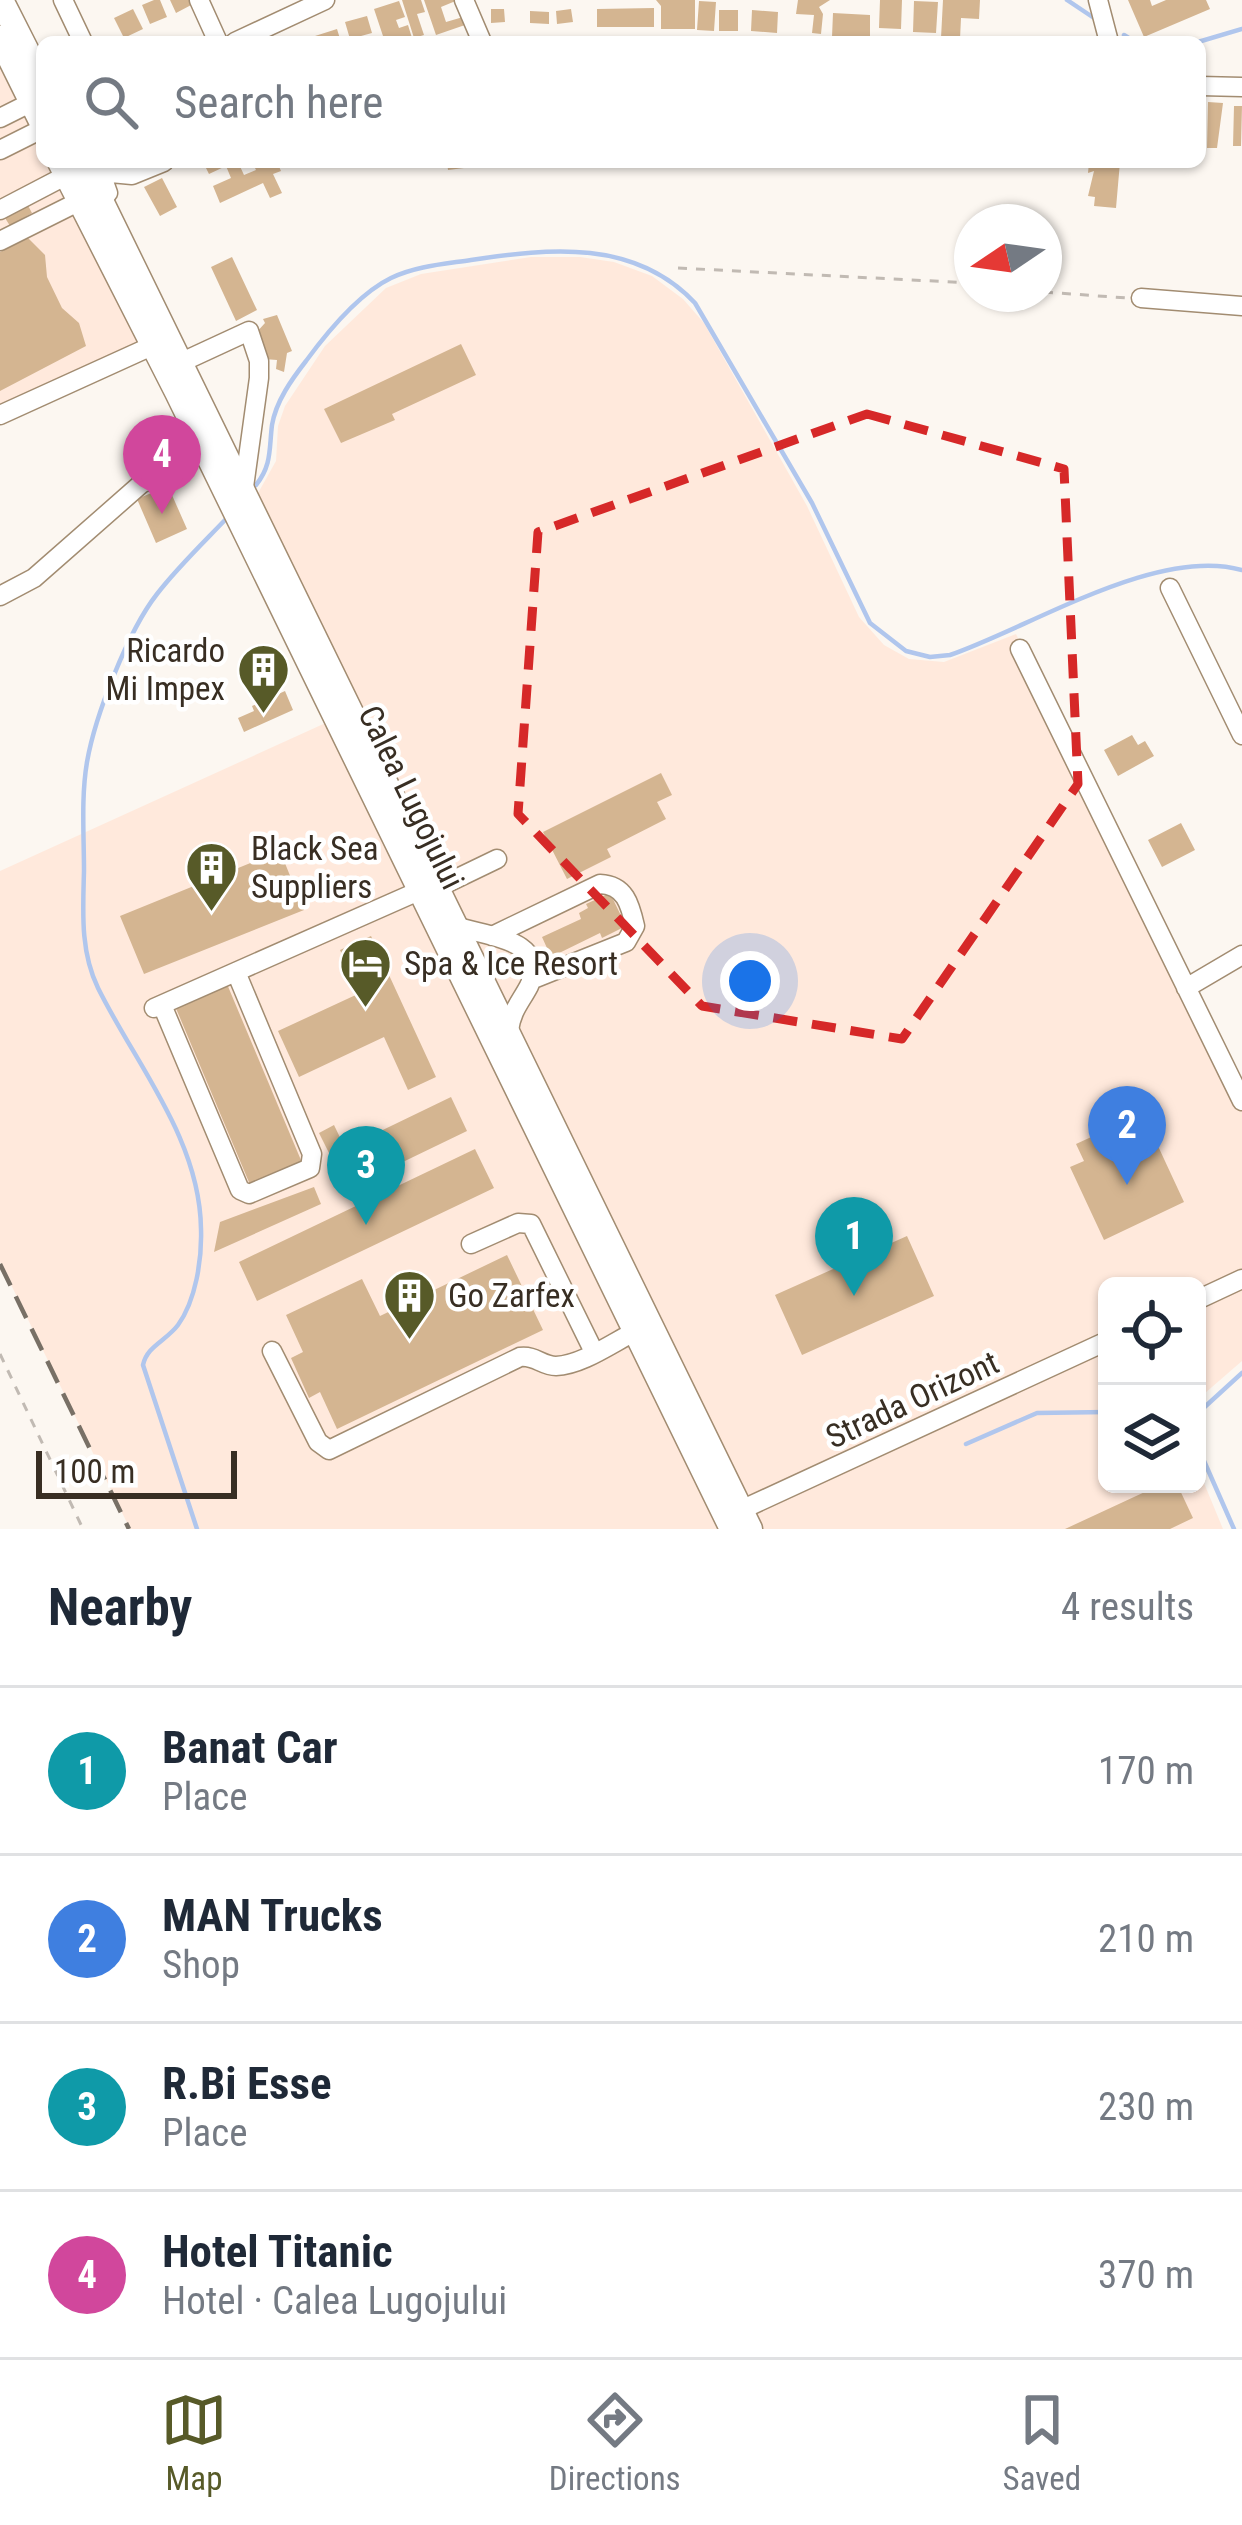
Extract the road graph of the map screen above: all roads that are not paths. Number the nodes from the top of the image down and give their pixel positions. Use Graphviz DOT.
graph roads {
  1 [pos="1,0"];
  2 [pos="63,0"];
  3 [pos="199,0"];
  4 [pos="325,0"];
  5 [pos="464,0"];
  6 [pos="1098,0"];
  7 [pos="7,33"];
  8 [pos="80,36"];
  9 [pos="215,36"];
  10 [pos="249,36"];
  11 [pos="479,36"];
  12 [pos="1107,36"];
  13 [pos="36,54"];
  14 [pos="1206,86"];
  15 [pos="1242,87"];
  16 [pos="36,103"];
  17 [pos="36,109"];
  18 [pos="36,110"];
  19 [pos="0,118"];
  20 [pos="0,150"];
  21 [pos="77,168"];
  22 [pos="81,168"];
  23 [pos="82,168"];
  24 [pos="92,168"];
  25 [pos="149,168"];
  26 [pos="80,202"];
  27 [pos="0,210"];
  28 [pos="0,241"];
  29 [pos="1141,298"];
  30 [pos="1242,306"];
  31 [pos="154,345"];
  32 [pos="182,362"];
  33 [pos="0,415"];
  34 [pos="206,451"];
  35 [pos="244,487"];
  36 [pos="1170,588"];
  37 [pos="0,596"];
  38 [pos="1020,649"];
  39 [pos="1242,735"];
  40 [pos="497,859"];
  41 [pos="430,889"];
  42 [pos="458,927"];
  43 [pos="492,936"];
  44 [pos="1242,955"];
  45 [pos="236,972"];
  46 [pos="530,980"];
  47 [pos="1186,988"];
  48 [pos="509,1030"];
  49 [pos="1242,1101"];
  50 [pos="471,1244"];
  51 [pos="1242,1279"];
  52 [pos="1206,1296"];
  53 [pos="636,1331"];
  54 [pos="1098,1345"];
  55 [pos="272,1351"];
  56 [pos="594,1352"];
  57 [pos="741,1523"];
  1 -- 7 [label="main road"];
  2 -- 8 [label="street"];
  3 -- 9 [label="street"];
  4 -- 10 [label="street"];
  5 -- 11 [label="street"];
  6 -- 12 [label="street"];
  7 -- 13 [label="street"];
  7 -- 16 [label="main road"];
  14 -- 15 [label="street"];
  17 -- 19 [label="street"];
  18 -- 20 [label="street"];
  21 -- 27 [label="street"];
  22 -- 26 [label="main road, Calea Lugojului"];
  23 -- 32 [label="main road, Calea Lugojului"];
  24 -- 25 [label="street"];
  26 -- 28 [label="street"];
  26 -- 31 [label="main road, Calea Lugojului"];
  29 -- 30 [label="street"];
  31 -- 33 [label="street"];
  31 -- 34 [label="main road, Calea Lugojului"];
  32 -- 35 [label="main road, Calea Lugojului"];
  32 -- 35 [label="street"];
  34 -- 37 [label="street"];
  34 -- 41 [label="main road, Calea Lugojului"];
  35 -- 41 [label="main road, Calea Lugojului"];
  36 -- 39 [label="street"];
  38 -- 47 [label="street"];
  40 -- 41 [label="street"];
  41 -- 42 [label="main road, Calea Lugojului"];
  41 -- 45 [label="street"];
  41 -- 53 [label="main road, Calea Lugojului"];
  42 -- 43 [label="street"];
  42 -- 48 [label="main road, Calea Lugojului"];
  43 -- 46 [label="street"];
  43 -- 46 [label="street"];
  44 -- 47 [label="street"];
  45 -- 45 [label="street"];
  46 -- 48 [label="street"];
  47 -- 49 [label="street"];
  48 -- 57 [label="main road, Calea Lugojului"];
  50 -- 56 [label="street"];
  51 -- 52 [label="street"];
  53 -- 56 [label="street"];
  53 -- 57 [label="main road, Calea Lugojului"];
  54 -- 57 [label="street, Strada Orizont"];
  55 -- 56 [label="street"];
}
